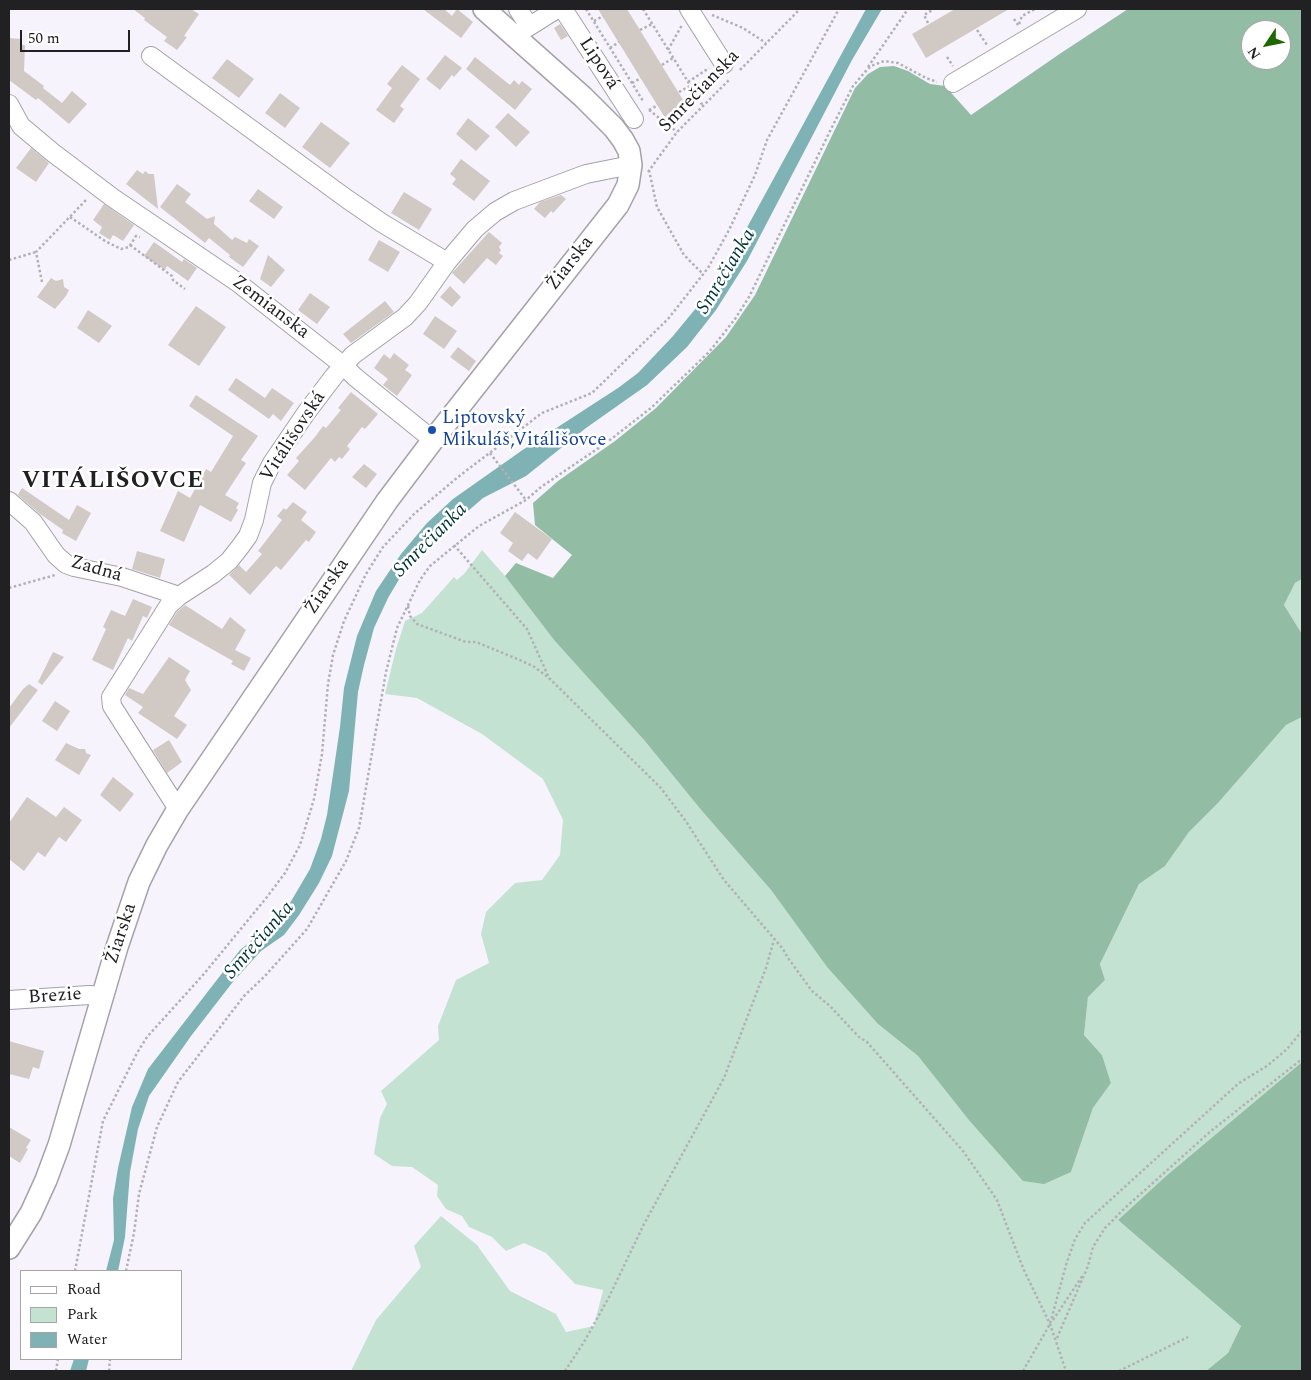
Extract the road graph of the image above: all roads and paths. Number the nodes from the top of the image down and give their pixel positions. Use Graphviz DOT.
graph roads {
  1 [pos="484,9"];
  2 [pos="518,9"];
  3 [pos="557,9"];
  4 [pos="563,9"];
  5 [pos="586,9"];
  6 [pos="642,9"];
  7 [pos="689,9"];
  8 [pos="800,9"];
  9 [pos="839,9"];
  10 [pos="908,9"];
  11 [pos="934,9"];
  12 [pos="1036,9"];
  13 [pos="1077,9"];
  14 [pos="711,14"];
  15 [pos="603,16"];
  16 [pos="594,21"];
  17 [pos="928,23"];
  18 [pos="652,24"];
  19 [pos="682,25"];
  20 [pos="1018,26"];
  21 [pos="640,30"];
  22 [pos="977,30"];
  23 [pos="521,31"];
  24 [pos="619,42"];
  25 [pos="766,43"];
  26 [pos="610,48"];
  27 [pos="990,49"];
  28 [pos="668,50"];
  29 [pos="152,56"];
  30 [pos="948,56"];
  31 [pos="673,58"];
  32 [pos="662,65"];
  33 [pos="726,70"];
  34 [pos="865,72"];
  35 [pos="954,77"];
  36 [pos="641,78"];
  37 [pos="632,83"];
  38 [pos="689,84"];
  39 [pos="679,92"];
  40 [pos="9,104"];
  41 [pos="658,105"];
  42 [pos="703,106"];
  43 [pos="641,114"];
  44 [pos="677,132"];
  45 [pos="641,171"];
  46 [pos="98,186"];
  47 [pos="70,217"];
  48 [pos="144,238"];
  49 [pos="130,245"];
  50 [pos="36,252"];
  51 [pos="9,260"];
  52 [pos="447,262"];
  53 [pos="703,274"];
  54 [pos="42,282"];
  55 [pos="184,289"];
  56 [pos="344,366"];
  57 [pos="433,440"];
  58 [pos="490,453"];
  59 [pos="526,500"];
  60 [pos="9,501"];
  61 [pos="454,545"];
  62 [pos="56,574"];
  63 [pos="9,588"];
  64 [pos="179,596"];
  65 [pos="407,605"];
  66 [pos="549,678"];
  67 [pos="178,808"];
  68 [pos="774,939"];
  69 [pos="102,996"];
  70 [pos="9,1000"];
  71 [pos="1302,1031"];
  72 [pos="1302,1059"];
  73 [pos="9,1248"];
  74 [pos="1088,1266"];
  75 [pos="75,1270"];
  76 [pos="126,1270"];
  77 [pos="1050,1324"];
  78 [pos="1188,1337"];
  79 [pos="1056,1340"];
  80 [pos="565,1371"];
  81 [pos="1023,1371"];
  82 [pos="1066,1371"];
  83 [pos="1119,1371"];
  1 -- 23 [label="street, Žiarska"];
  2 -- 23 [label="street"];
  3 -- 23 [label="street"];
  4 -- 43 [label="street, Lipová"];
  5 -- 16 [label="path"];
  6 -- 18 [label="path"];
  7 -- 33 [label="street"];
  8 -- 25 [label="path, Smrečianska"];
  9 -- 53 [label="path"];
  10 -- 34 [label="path"];
  11 -- 17 [label="path"];
  12 -- 20 [label="path"];
  13 -- 35 [label="street"];
  14 -- 25 [label="path"];
  15 -- 16 [label="path"];
  16 -- 26 [label="path"];
  18 -- 21 [label="path"];
  18 -- 28 [label="path"];
  19 -- 28 [label="path"];
  22 -- 27 [label="path"];
  23 -- 45 [label="street, Žiarska"];
  24 -- 26 [label="path"];
  25 -- 33 [label="path, Smrečianska"];
  26 -- 37 [label="path"];
  28 -- 31 [label="path"];
  29 -- 52 [label="street"];
  30 -- 35 [label="path"];
  31 -- 32 [label="path"];
  31 -- 38 [label="path"];
  33 -- 38 [label="path"];
  33 -- 42 [label="path, Smrečianska"];
  34 -- 35 [label="path"];
  34 -- 59 [label="path"];
  36 -- 37 [label="path"];
  37 -- 43 [label="path"];
  38 -- 39 [label="path"];
  38 -- 42 [label="path"];
  40 -- 46 [label="street, Zemianska"];
  41 -- 43 [label="path"];
  42 -- 44 [label="path, Smrečianska"];
  43 -- 44 [label="path"];
  44 -- 45 [label="path, Smrečianska"];
  45 -- 52 [label="street, Vitálišovská"];
  45 -- 53 [label="path"];
  45 -- 57 [label="street, Žiarska"];
  46 -- 47 [label="path"];
  46 -- 56 [label="street, Zemianska"];
  47 -- 49 [label="path"];
  47 -- 50 [label="path"];
  48 -- 49 [label="path"];
  49 -- 55 [label="path"];
  50 -- 51 [label="path"];
  50 -- 54 [label="path"];
  52 -- 56 [label="street, Vitálišovská"];
  53 -- 58 [label="path"];
  56 -- 57 [label="street, Zemianska"];
  56 -- 64 [label="street, Vitálišovská"];
  57 -- 67 [label="street, Žiarska"];
  58 -- 59 [label="path"];
  58 -- 75 [label="path"];
  59 -- 61 [label="path"];
  60 -- 64 [label="street, Zadná"];
  61 -- 65 [label="path"];
  61 -- 66 [label="path"];
  62 -- 63 [label="path"];
  64 -- 67 [label="street, Vitálišovská"];
  65 -- 66 [label="path"];
  65 -- 76 [label="path"];
  66 -- 68 [label="path"];
  67 -- 69 [label="street, Žiarska"];
  68 -- 77 [label="path"];
  68 -- 80 [label="path"];
  69 -- 70 [label="street, Brezie"];
  69 -- 73 [label="street, Žiarska"];
  71 -- 77 [label="path"];
  72 -- 74 [label="path"];
  74 -- 77 [label="path"];
  74 -- 79 [label="path"];
  77 -- 79 [label="path"];
  77 -- 81 [label="path"];
  78 -- 83 [label="path"];
  79 -- 82 [label="path"];
}
